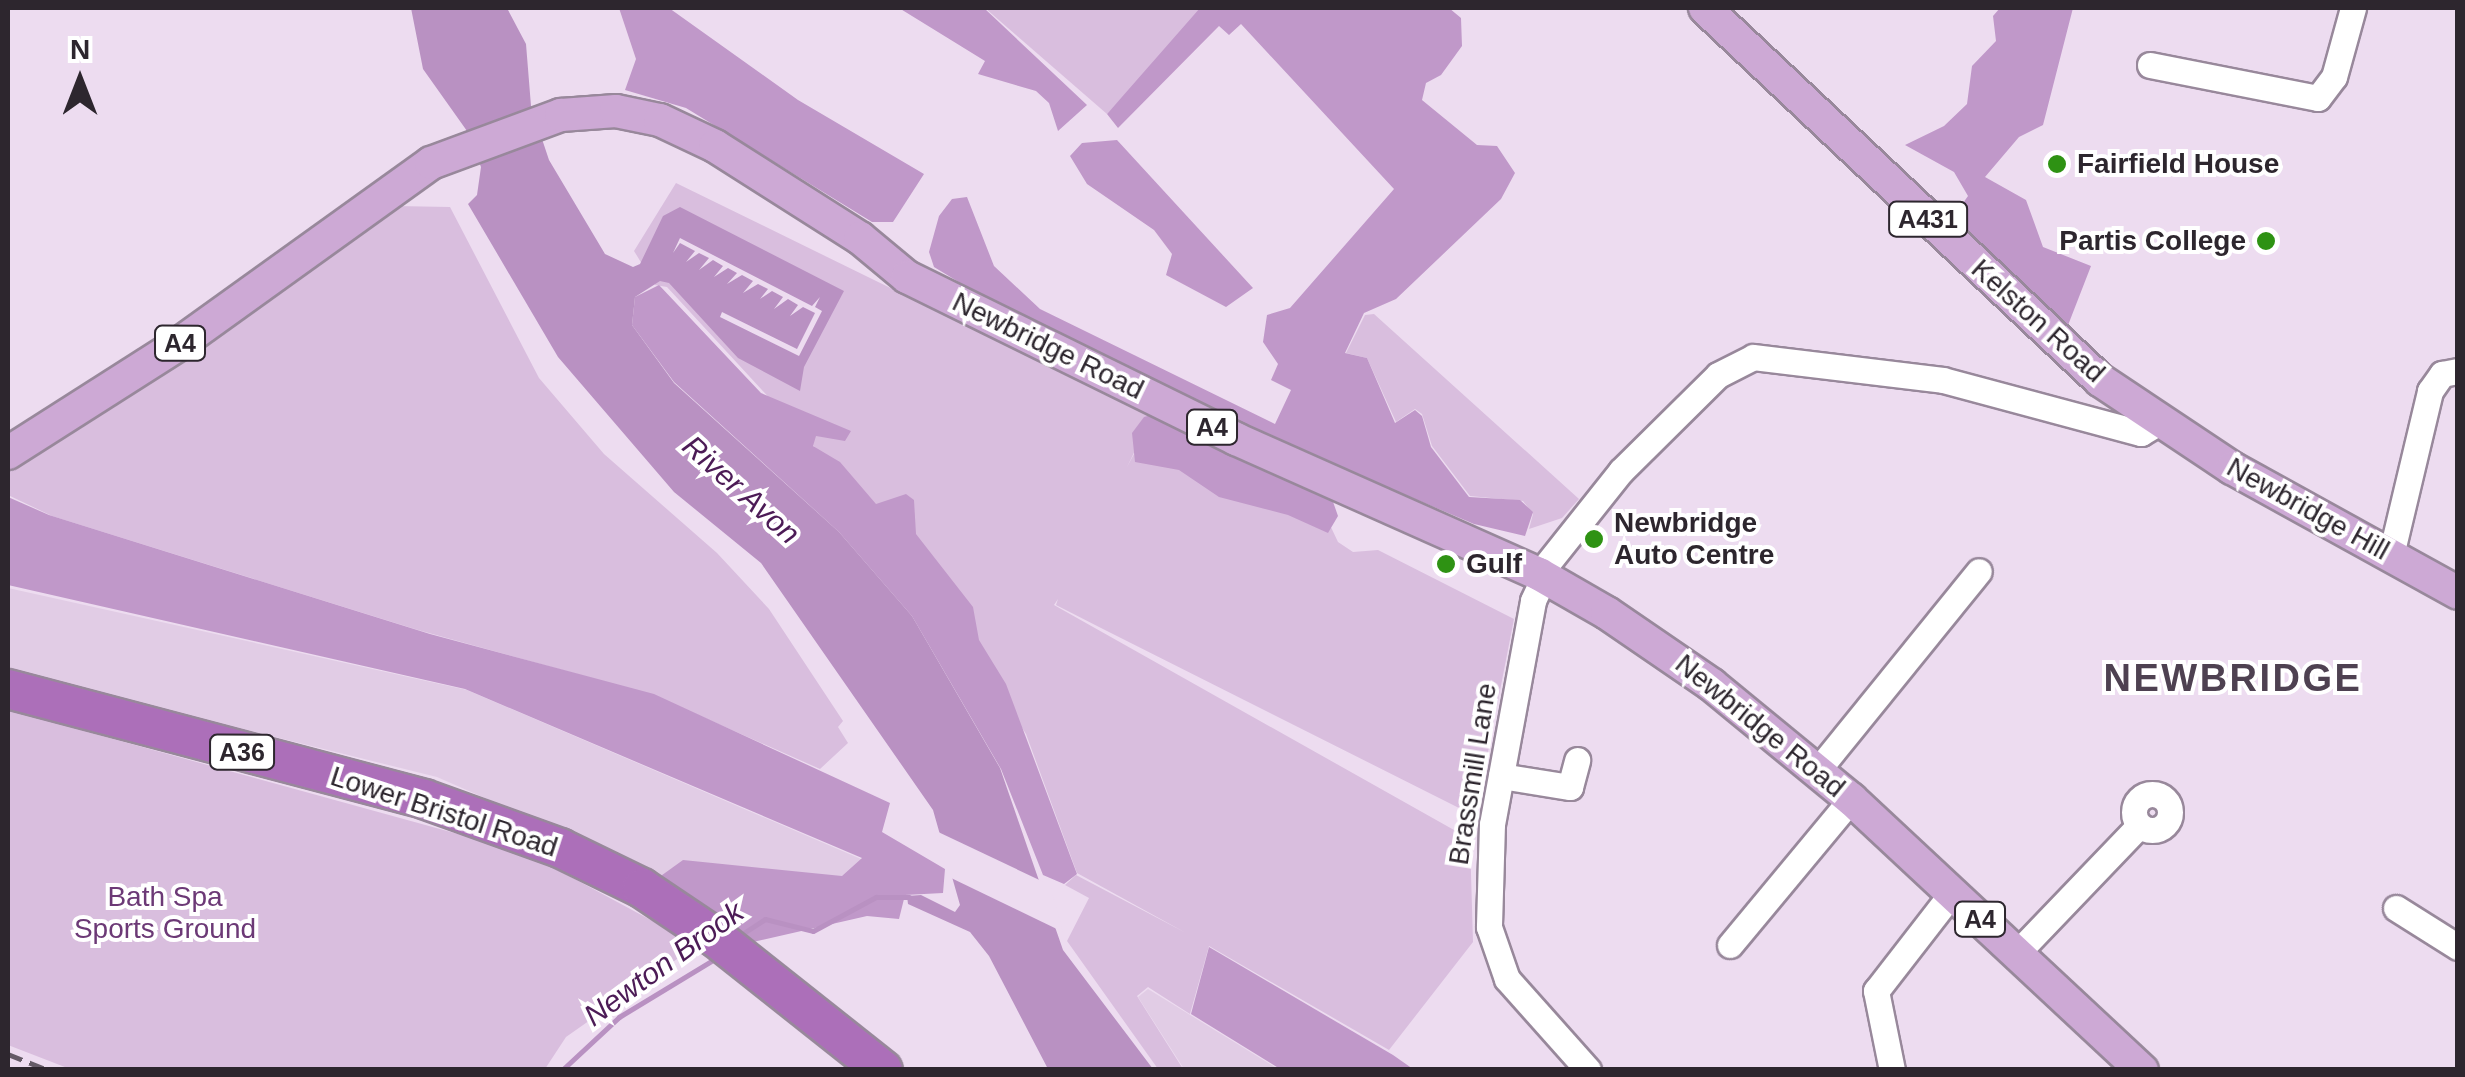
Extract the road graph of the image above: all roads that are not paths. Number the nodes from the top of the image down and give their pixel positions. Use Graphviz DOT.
graph roads {
  1 [pos="1705,8"];
  2 [pos="2353,8"];
  3 [pos="2161,60"];
  4 [pos="2458,370"];
  5 [pos="2159,422"];
  6 [pos="8,453"];
  7 [pos="2391,556"];
  8 [pos="1980,572"];
  9 [pos="1542,575"];
  10 [pos="2458,593"];
  11 [pos="8,689"];
  12 [pos="1578,760"];
  13 [pos="1816,770"];
  14 [pos="1501,776"];
  15 [pos="1852,800"];
  16 [pos="2140,826"];
  17 [pos="1952,893"];
  18 [pos="2396,908"];
  19 [pos="1730,945"];
  20 [pos="2458,946"];
  21 [pos="2017,953"];
  22 [pos="866,1065"];
  23 [pos="1588,1070"];
  24 [pos="1892,1070"];
  25 [pos="2142,1070"];
  1 -- 5 [label="main road, Kelston Road / A431"];
  2 -- 3 [label="street"];
  4 -- 7 [label="street"];
  5 -- 7 [label="main road, Newbridge Hill / A431"];
  5 -- 9 [label="street"];
  6 -- 9 [label="main road, Newbridge Road / A4"];
  7 -- 10 [label="main road, Newbridge Hill / A431"];
  8 -- 13 [label="street"];
  9 -- 13 [label="main road, Newbridge Road / A4"];
  9 -- 14 [label="street, Brassmill Lane"];
  11 -- 22 [label="highway, Lower Bristol Road / A36"];
  12 -- 14 [label="street"];
  13 -- 15 [label="main road, Newbridge Road / A4"];
  14 -- 23 [label="street, Brassmill Lane"];
  15 -- 17 [label="main road, Newbridge Road / A4"];
  15 -- 19 [label="street"];
  16 -- 21 [label="street"];
  17 -- 21 [label="main road, Newbridge Road / A4"];
  17 -- 24 [label="street"];
  18 -- 20 [label="street"];
  21 -- 25 [label="main road, Newbridge Road / A4"];
}
